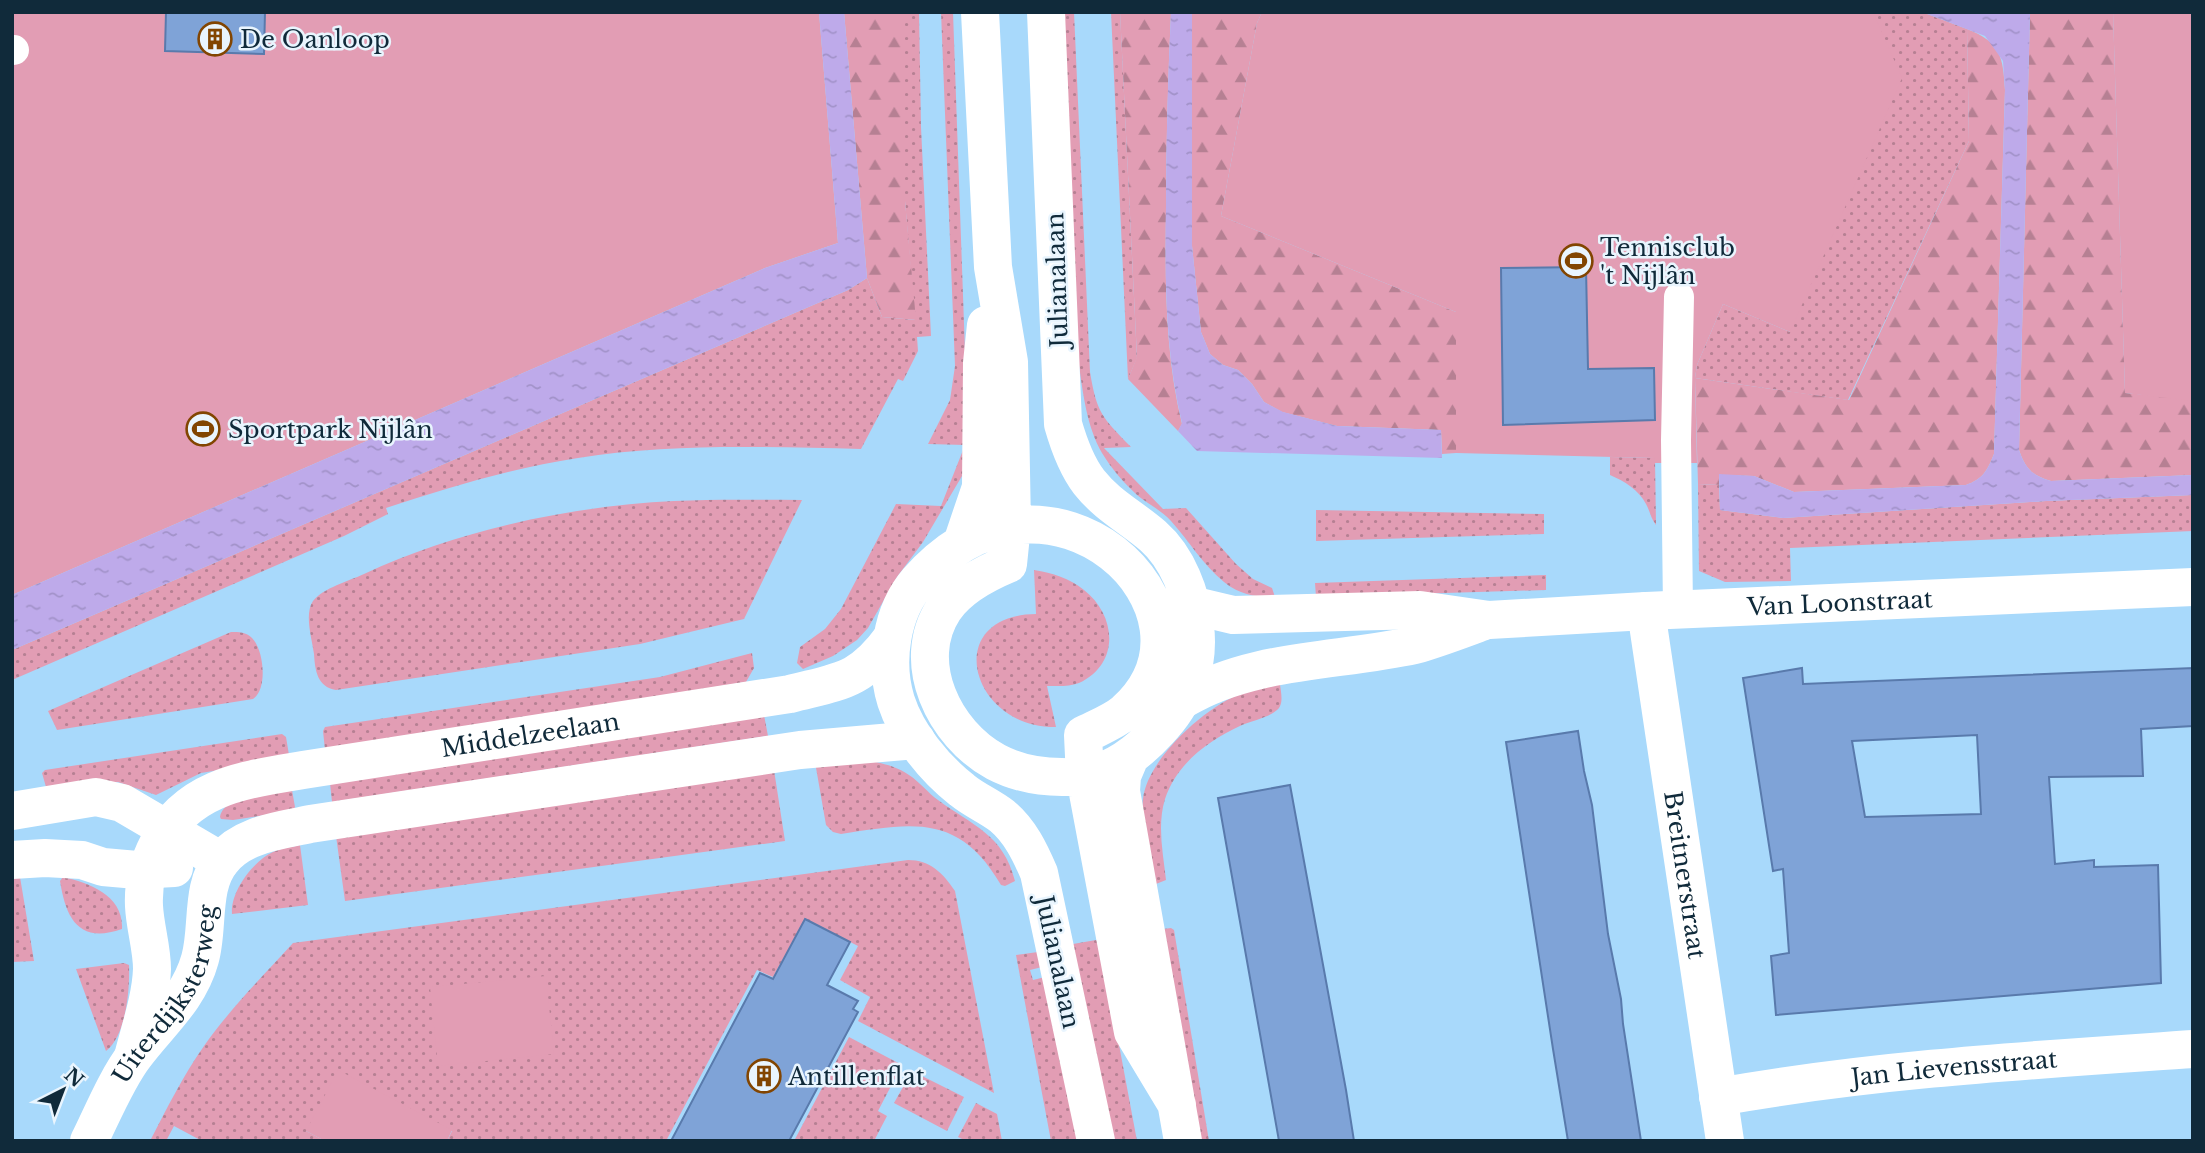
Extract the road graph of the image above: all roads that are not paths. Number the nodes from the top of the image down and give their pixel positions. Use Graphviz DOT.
graph roads {
  1 [pos="980,12"];
  2 [pos="1046,12"];
  3 [pos="993,267"];
  4 [pos="1679,297"];
  5 [pos="1012,525"];
  6 [pos="962,543"];
  7 [pos="1140,580"];
  8 [pos="2193,587"];
  9 [pos="1191,605"];
  10 [pos="1662,611"];
  11 [pos="1489,620"];
  12 [pos="892,638"];
  13 [pos="1184,699"];
  14 [pos="916,740"];
  15 [pos="972,746"];
  16 [pos="1130,757"];
  17 [pos="1085,777"];
  18 [pos="12,811"];
  19 [pos="166,829"];
  20 [pos="12,860"];
  21 [pos="148,869"];
  22 [pos="216,871"];
  23 [pos="2193,1049"];
  24 [pos="133,1057"];
  25 [pos="1718,1097"];
  26 [pos="1180,1123"];
  27 [pos="89,1141"];
  28 [pos="1096,1141"];
  29 [pos="1725,1141"];
  1 -- 3 [label="street"];
  2 -- 9 [label="street, Julianalaan"];
  3 -- 5 [label="street"];
  3 -- 6 [label="street"];
  4 -- 10 [label="lane"];
  5 -- 6 [label="street"];
  5 -- 7 [label="street"];
  5 -- 15 [label="street"];
  6 -- 12 [label="street"];
  7 -- 9 [label="street, Van Loonstraat"];
  7 -- 17 [label="street"];
  8 -- 10 [label="street, Van Loonstraat"];
  9 -- 11 [label="street, Van Loonstraat"];
  9 -- 13 [label="street, Julianalaan"];
  10 -- 11 [label="street, Van Loonstraat"];
  10 -- 25 [label="street, Breitnerstraat"];
  11 -- 13 [label="street, Van Loonstraat"];
  12 -- 14 [label="street, Julianalaan"];
  12 -- 19 [label="street, Middelzeelaan"];
  13 -- 16 [label="street"];
  14 -- 15 [label="street"];
  14 -- 22 [label="street"];
  14 -- 28 [label="street, Julianalaan"];
  15 -- 17 [label="street"];
  16 -- 17 [label="street"];
  16 -- 26 [label="street"];
  17 -- 26 [label="street"];
  18 -- 19 [label="street"];
  19 -- 21 [label="street, Middelzeelaan"];
  19 -- 22 [label="street"];
  20 -- 21 [label="street"];
  21 -- 22 [label="street"];
  21 -- 24 [label="street, Middelzeelaan"];
  22 -- 24 [label="street, Uiterdijksterweg"];
  23 -- 25 [label="street, Jan Lievensstraat"];
  24 -- 27 [label="street, Uiterdijksterweg"];
  25 -- 29 [label="street, Breitnerstraat"];
}
